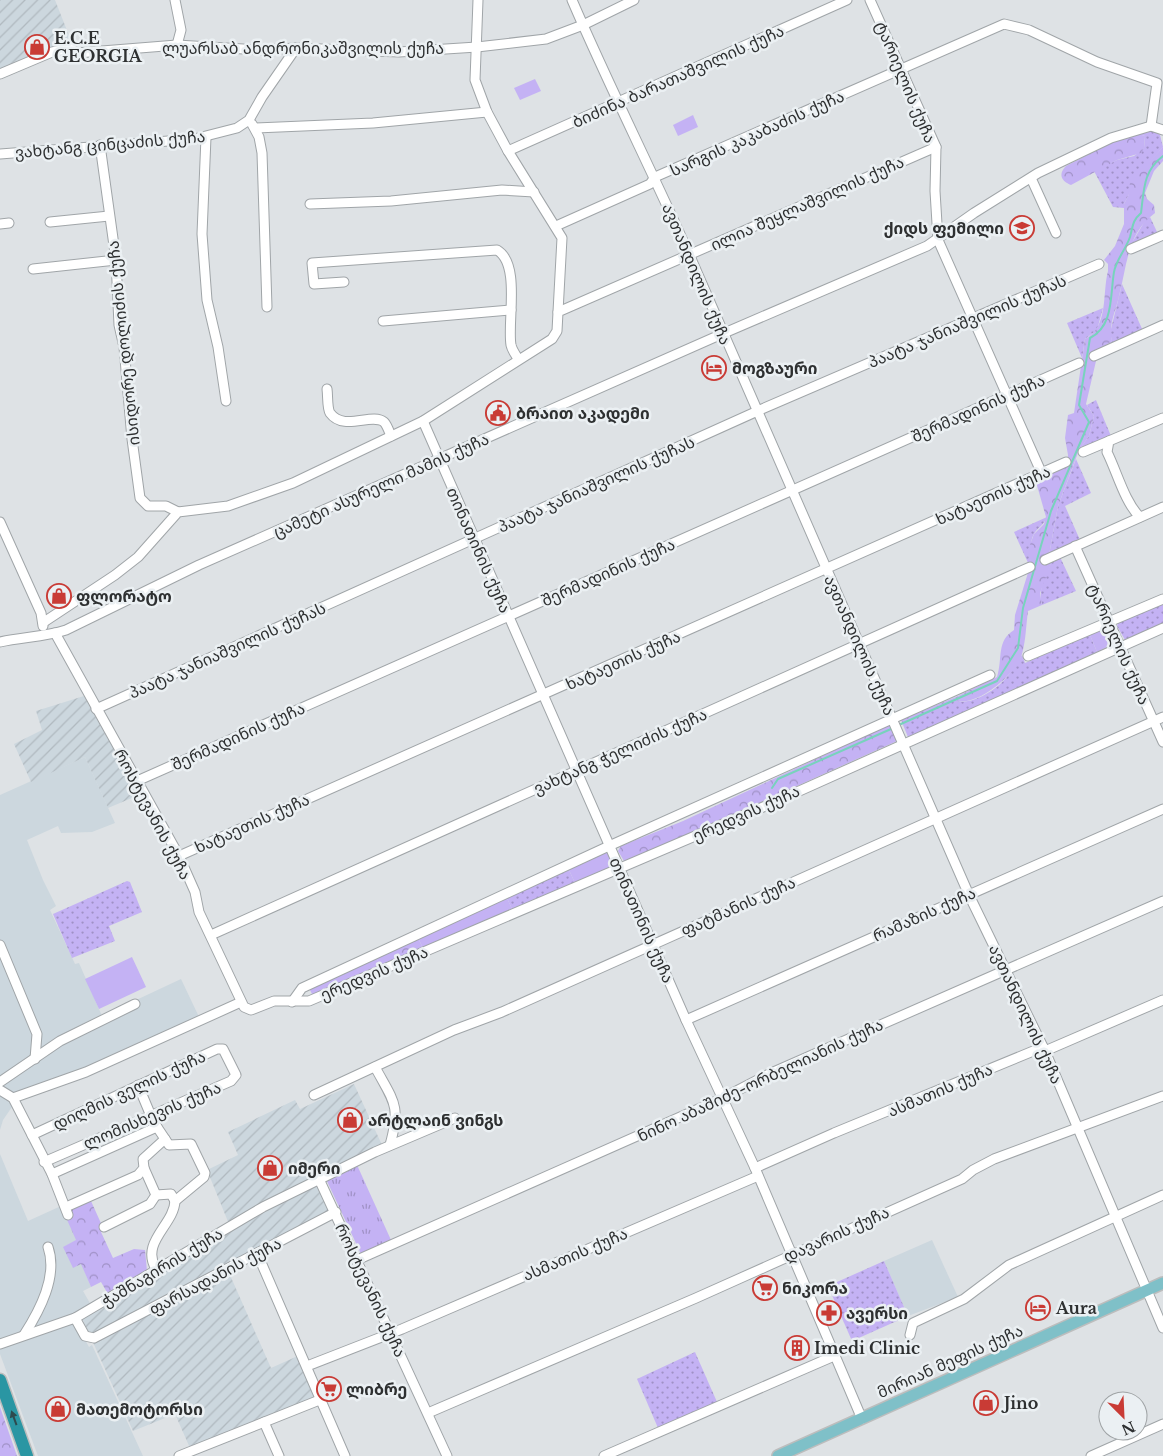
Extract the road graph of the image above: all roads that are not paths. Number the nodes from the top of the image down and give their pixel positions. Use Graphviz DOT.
graph roads {
  1 [pos="175,0"];
  2 [pos="478,0"];
  3 [pos="572,0"];
  4 [pos="634,0"];
  5 [pos="847,0"];
  6 [pos="870,0"];
  7 [pos="583,25"];
  8 [pos="177,45"];
  9 [pos="477,47"];
  10 [pos="296,48"];
  11 [pos="903,70"];
  12 [pos="0,74"];
  13 [pos="618,104"];
  14 [pos="487,112"];
  15 [pos="249,120"];
  16 [pos="1151,126"];
  17 [pos="256,128"];
  18 [pos="1163,130"];
  19 [pos="206,137"];
  20 [pos="100,145"];
  21 [pos="936,147"];
  22 [pos="508,152"];
  23 [pos="0,154"];
  24 [pos="655,177"];
  25 [pos="1031,178"];
  26 [pos="534,192"];
  27 [pos="310,204"];
  28 [pos="109,216"];
  29 [pos="50,222"];
  30 [pos="556,226"];
  31 [pos="1056,233"];
  32 [pos="1163,235"];
  33 [pos="938,240"];
  34 [pos="1131,249"];
  35 [pos="689,254"];
  36 [pos="116,260"];
  37 [pos="1099,264"];
  38 [pos="34,269"];
  39 [pos="344,282"];
  40 [pos="267,307"];
  41 [pos="512,310"];
  42 [pos="558,312"];
  43 [pos="972,318"];
  44 [pos="382,321"];
  45 [pos="1163,325"];
  46 [pos="722,334"];
  47 [pos="1094,356"];
  48 [pos="518,359"];
  49 [pos="1080,363"];
  50 [pos="327,389"];
  51 [pos="1008,395"];
  52 [pos="226,401"];
  53 [pos="757,412"];
  54 [pos="1163,418"];
  55 [pos="423,421"];
  56 [pos="391,436"];
  57 [pos="1108,441"];
  58 [pos="1083,452"];
  59 [pos="439,460"];
  60 [pos="1066,462"];
  61 [pos="1042,474"];
  62 [pos="792,490"];
  63 [pos="1163,507"];
  64 [pos="178,512"];
  65 [pos="1140,517"];
  66 [pos="0,522"];
  67 [pos="474,539"];
  68 [pos="1075,546"];
  69 [pos="1045,560"];
  70 [pos="1030,566"];
  71 [pos="827,569"];
  72 [pos="1163,599"];
  73 [pos="508,617"];
  74 [pos="44,622"];
  75 [pos="1109,623"];
  76 [pos="1163,628"];
  77 [pos="55,633"];
  78 [pos="42,634"];
  79 [pos="0,642"];
  80 [pos="860,644"];
  81 [pos="1120,647"];
  82 [pos="1028,656"];
  83 [pos="990,675"];
  84 [pos="543,695"];
  85 [pos="96,709"];
  86 [pos="1163,717"];
  87 [pos="894,720"];
  88 [pos="1154,721"];
  89 [pos="1163,742"];
  90 [pos="903,743"];
  91 [pos="576,771"];
  92 [pos="137,781"];
  93 [pos="1163,809"];
  94 [pos="936,818"];
  95 [pos="609,846"];
  96 [pos="179,856"];
  97 [pos="619,868"];
  98 [pos="969,895"];
  99 [pos="1163,900"];
  100 [pos="211,934"];
  101 [pos="0,945"];
  102 [pos="653,945"];
  103 [pos="1006,970"];
  104 [pos="1163,1000"];
  105 [pos="241,1002"];
  106 [pos="292,1002"];
  107 [pos="135,1004"];
  108 [pos="686,1020"];
  109 [pos="1044,1049"];
  110 [pos="226,1054"];
  111 [pos="35,1059"];
  112 [pos="375,1067"];
  113 [pos="0,1082"];
  114 [pos="138,1085"];
  115 [pos="0,1090"];
  116 [pos="314,1095"];
  117 [pos="1163,1096"];
  118 [pos="14,1098"];
  119 [pos="723,1098"];
  120 [pos="155,1114"];
  121 [pos="455,1118"];
  122 [pos="157,1127"];
  123 [pos="1078,1129"];
  124 [pos="32,1135"];
  125 [pos="165,1139"];
  126 [pos="390,1145"];
  127 [pos="44,1162"];
  128 [pos="144,1168"];
  129 [pos="756,1172"];
  130 [pos="52,1174"];
  131 [pos="320,1179"];
  132 [pos="156,1195"];
  133 [pos="1163,1195"];
  134 [pos="175,1201"];
  135 [pos="336,1212"];
  136 [pos="1115,1216"];
  137 [pos="104,1226"];
  138 [pos="48,1247"];
  139 [pos="257,1253"];
  140 [pos="790,1254"];
  141 [pos="358,1260"];
  142 [pos="156,1269"];
  143 [pos="1163,1284"];
  144 [pos="1147,1291"];
  145 [pos="75,1318"];
  146 [pos="1163,1328"];
  147 [pos="392,1333"];
  148 [pos="24,1335"];
  149 [pos="910,1336"];
  150 [pos="0,1344"];
  151 [pos="834,1356"];
  152 [pos="307,1366"];
  153 [pos="0,1380"];
  154 [pos="322,1399"];
  155 [pos="428,1413"];
  156 [pos="862,1418"];
  157 [pos="264,1422"];
  158 [pos="1163,1424"];
  159 [pos="27,1456"];
  160 [pos="179,1456"];
  161 [pos="279,1456"];
  162 [pos="344,1456"];
  163 [pos="447,1456"];
  164 [pos="604,1456"];
  165 [pos="778,1456"];
  166 [pos="1091,1456"];
  1 -- 8 [label="street"];
  2 -- 9 [label="street"];
  3 -- 7 [label="street, ავთანდილის ქუჩა"];
  4 -- 7 [label="street, ლუარსაბ ანდრონიკაშვილის ქუჩა"];
  5 -- 13 [label="street, ბიძინა ბარათაშვილის ქუჩა"];
  6 -- 11 [label="street, ტარიელის ქუჩა"];
  7 -- 9 [label="street, ლუარსაბ ანდრონიკაშვილის ქუჩა"];
  7 -- 13 [label="street, ავთანდილის ქუჩა"];
  8 -- 10 [label="street, ლუარსაბ ანდრონიკაშვილის ქუჩა"];
  8 -- 12 [label="street, ლუარსაბ ანდრონიკაშვილის ქუჩა"];
  9 -- 10 [label="street, ლუარსაბ ანდრონიკაშვილის ქუჩა"];
  9 -- 14 [label="street"];
  10 -- 15 [label="street"];
  11 -- 16 [label="street, სარგის კაკაბაძის ქუჩა"];
  11 -- 21 [label="street, ტარიელის ქუჩა"];
  11 -- 24 [label="street, სარგის კაკაბაძის ქუჩა"];
  13 -- 22 [label="street, ბიძინა ბარათაშვილის ქუჩა"];
  13 -- 24 [label="street, ავთანდილის ქუჩა"];
  14 -- 17 [label="street"];
  14 -- 22 [label="street"];
  15 -- 17 [label="street"];
  15 -- 19 [label="street, ვახტანგ ცინცაძის ქუჩა"];
  16 -- 18 [label="street"];
  16 -- 25 [label="street, ცამეტი ასურელი მამის ქუჩა"];
  17 -- 40 [label="street"];
  19 -- 20 [label="street, ვახტანგ ცინცაძის ქუჩა"];
  19 -- 52 [label="street"];
  20 -- 23 [label="street, ვახტანგ ცინცაძის ქუჩა"];
  20 -- 28 [label="street, ისიდორე დოლიძის ქუჩა"];
  21 -- 33 [label="street, ტარიელის ქუჩა"];
  21 -- 35 [label="street, ილია შეყლაშვილის ქუჩა"];
  22 -- 26 [label="street"];
  24 -- 30 [label="street, სარგის კაკაბაძის ქუჩა"];
  24 -- 35 [label="street, ავთანდილის ქუჩა"];
  25 -- 31 [label="street"];
  25 -- 33 [label="street, ცამეტი ასურელი მამის ქუჩა"];
  26 -- 27 [label="street"];
  26 -- 30 [label="street"];
  28 -- 29 [label="street"];
  28 -- 36 [label="street, ისიდორე დოლიძის ქუჩა"];
  30 -- 42 [label="street"];
  32 -- 34 [label="street"];
  33 -- 43 [label="street, ტარიელის ქუჩა"];
  33 -- 46 [label="street, ცამეტი ასურელი მამის ქუჩა"];
  35 -- 42 [label="street, ილია შეყლაშვილის ქუჩა"];
  35 -- 46 [label="street, ავთანდილის ქუჩა"];
  36 -- 38 [label="street"];
  36 -- 64 [label="street, ისიდორე დოლიძის ქუჩა"];
  37 -- 43 [label="street, პაატა ჯანიაშვილის ქუჩას"];
  39 -- 41 [label="street"];
  41 -- 44 [label="street"];
  41 -- 48 [label="street"];
  42 -- 48 [label="street"];
  43 -- 51 [label="street, ტარიელის ქუჩა"];
  43 -- 53 [label="street, პაატა ჯანიაშვილის ქუჩას"];
  45 -- 47 [label="street"];
  46 -- 53 [label="street, ავთანდილის ქუჩა"];
  46 -- 59 [label="street, ცამეტი ასურელი მამის ქუჩა"];
  48 -- 55 [label="street"];
  49 -- 51 [label="street, შერმადინის ქუჩა"];
  50 -- 56 [label="street"];
  51 -- 61 [label="street, ტარიელის ქუჩა"];
  51 -- 62 [label="street, შერმადინის ქუჩა"];
  53 -- 62 [label="street, ავთანდილის ქუჩა"];
  53 -- 67 [label="street, პაატა ჯანიაშვილის ქუჩას"];
  54 -- 57 [label="street"];
  55 -- 56 [label="street"];
  55 -- 59 [label="street, თინათინის ქუჩა"];
  56 -- 64 [label="street"];
  57 -- 58 [label="street"];
  57 -- 65 [label="street"];
  59 -- 67 [label="street, თინათინის ქუჩა"];
  59 -- 77 [label="street, ცამეტი ასურელი მამის ქუჩა"];
  60 -- 61 [label="street, ხატაეთის ქუჩა"];
  61 -- 71 [label="street, ხატაეთის ქუჩა"];
  62 -- 71 [label="street, ავთანდილის ქუჩა"];
  62 -- 73 [label="street, შერმადინის ქუჩა"];
  63 -- 65 [label="street"];
  64 -- 74 [label="street"];
  65 -- 68 [label="street"];
  66 -- 74 [label="street"];
  67 -- 73 [label="street, თინათინის ქუჩა"];
  67 -- 85 [label="street, პაატა ჯანიაშვილის ქუჩას"];
  68 -- 69 [label="street"];
  68 -- 75 [label="street, ტარიელის ქუჩა"];
  70 -- 80 [label="street, ვახტანგ ჭელიძის ქუჩა"];
  71 -- 80 [label="street, ავთანდილის ქუჩა"];
  71 -- 84 [label="street, ხატაეთის ქუჩა"];
  72 -- 75 [label="street"];
  73 -- 84 [label="street, თინათინის ქუჩა"];
  73 -- 92 [label="street, შერმადინის ქუჩა"];
  74 -- 78 [label="street"];
  75 -- 81 [label="street, ტარიელის ქუჩა"];
  75 -- 82 [label="street"];
  76 -- 81 [label="street, ერედვის ქუჩა"];
  77 -- 78 [label="street, ცამეტი ასურელი მამის ქუჩა"];
  77 -- 85 [label="street, როსტევანის ქუჩა"];
  78 -- 79 [label="street, ცამეტი ასურელი მამის ქუჩა"];
  80 -- 87 [label="street, ავთანდილის ქუჩა"];
  80 -- 91 [label="street, ვახტანგ ჭელიძის ქუჩა"];
  81 -- 88 [label="street, ტარიელის ქუჩა"];
  81 -- 90 [label="street, ერედვის ქუჩა"];
  83 -- 87 [label="street, ერედვის ქუჩა"];
  84 -- 91 [label="street, თინათინის ქუჩა"];
  84 -- 96 [label="street, ხატაეთის ქუჩა"];
  85 -- 92 [label="street, როსტევანის ქუჩა"];
  86 -- 88 [label="street, ფატმანის ქუჩა"];
  87 -- 90 [label="street, ავთანდილის ქუჩა"];
  87 -- 95 [label="street, ერედვის ქუჩა"];
  88 -- 89 [label="street, ტარიელის ქუჩა"];
  88 -- 94 [label="street, ფატმანის ქუჩა"];
  90 -- 94 [label="street, ავთანდილის ქუჩა"];
  90 -- 97 [label="street, ერედვის ქუჩა"];
  91 -- 95 [label="street, თინათინის ქუჩა"];
  91 -- 100 [label="street, ვახტანგ ჭელიძის ქუჩა"];
  92 -- 96 [label="street, როსტევანის ქუჩა"];
  93 -- 98 [label="street, რამაზის ქუჩა"];
  94 -- 98 [label="street, ავთანდილის ქუჩა"];
  94 -- 102 [label="street, ფატმანის ქუჩა"];
  95 -- 97 [label="street, თინათინის ქუჩა"];
  95 -- 106 [label="street, ერედვის ქუჩა"];
  96 -- 100 [label="street, როსტევანის ქუჩა"];
  97 -- 102 [label="street, თინათინის ქუჩა"];
  97 -- 106 [label="street, ერედვის ქუჩა"];
  98 -- 103 [label="street, ავთანდილის ქუჩა"];
  98 -- 108 [label="street, რამაზის ქუჩა"];
  99 -- 103 [label="street, ნინო აბაშიძე-ორბელიანის ქუჩა"];
  100 -- 105 [label="street, როსტევანის ქუჩა"];
  101 -- 111 [label="street"];
  102 -- 108 [label="street, თინათინის ქუჩა"];
  102 -- 112 [label="street, ფატმანის ქუჩა"];
  103 -- 109 [label="street, ავთანდილის ქუჩა"];
  103 -- 119 [label="street, ნინო აბაშიძე-ორბელიანის ქუჩა"];
  104 -- 109 [label="street, ასმათის ქუჩა"];
  105 -- 106 [label="street"];
  105 -- 118 [label="street"];
  107 -- 111 [label="street"];
  108 -- 119 [label="street, თინათინის ქუჩა"];
  109 -- 123 [label="street, ავთანდილის ქუჩა"];
  109 -- 129 [label="street, ასმათის ქუჩა"];
  110 -- 114 [label="street, დიღმის ველის ქუჩა"];
  110 -- 120 [label="street, ლომისხევის ქუჩა"];
  111 -- 113 [label="street"];
  112 -- 116 [label="street, ფატმანის ქუჩა"];
  112 -- 126 [label="street"];
  114 -- 120 [label="street"];
  114 -- 124 [label="street, დიღმის ველის ქუჩა"];
  115 -- 118 [label="street"];
  117 -- 123 [label="street, დავარის ქუჩა"];
  118 -- 124 [label="street"];
  119 -- 129 [label="street, თინათინის ქუჩა"];
  119 -- 141 [label="street, ნინო აბაშიძე-ორბელიანის ქუჩა"];
  120 -- 122 [label="street"];
  120 -- 127 [label="street, ლომისხევის ქუჩა"];
  121 -- 126 [label="street, ჭაშნაგირის ქუჩა"];
  122 -- 125 [label="street"];
  122 -- 130 [label="street"];
  123 -- 136 [label="street, ავთანდილის ქუჩა"];
  123 -- 140 [label="street, დავარის ქუჩა"];
  124 -- 127 [label="street"];
  125 -- 128 [label="street"];
  125 -- 134 [label="street"];
  126 -- 131 [label="street, ჭაშნაგირის ქუჩა"];
  127 -- 130 [label="street"];
  128 -- 130 [label="street"];
  128 -- 132 [label="street"];
  129 -- 140 [label="street, თინათინის ქუჩა"];
  129 -- 147 [label="street, ასმათის ქუჩა"];
  131 -- 135 [label="street, როსტევანის ქუჩა"];
  131 -- 142 [label="street, ჭაშნაგირის ქუჩა"];
  132 -- 134 [label="street"];
  132 -- 137 [label="street"];
  133 -- 136 [label="street"];
  134 -- 142 [label="street"];
  135 -- 139 [label="street, ფარსადანის ქუჩა"];
  135 -- 141 [label="street, როსტევანის ქუჩა"];
  136 -- 144 [label="street, ავთანდილის ქუჩა"];
  136 -- 149 [label="street"];
  138 -- 148 [label="street"];
  139 -- 145 [label="street, ფარსადანის ქუჩა"];
  139 -- 152 [label="street"];
  140 -- 151 [label="street, თინათინის ქუჩა"];
  140 -- 155 [label="street, დავარის ქუჩა"];
  141 -- 147 [label="street, როსტევანის ქუჩა"];
  142 -- 145 [label="street, ჭაშნაგირის ქუჩა"];
  143 -- 144 [label="main road, მირიან მეფის ქუჩა"];
  144 -- 146 [label="street, ავთანდილის ქუჩა"];
  144 -- 156 [label="main road, მირიან მეფის ქუჩა"];
  145 -- 148 [label="street, ჭაშნაგირის ქუჩა"];
  147 -- 152 [label="street, ასმათის ქუჩა"];
  147 -- 155 [label="street, როსტევანის ქუჩა"];
  148 -- 150 [label="street, ჭაშნაგირის ქუჩა"];
  151 -- 156 [label="street, თინათინის ქუჩა"];
  151 -- 164 [label="street"];
  152 -- 154 [label="street"];
  159 -- 153 [label="highway, one-way"];
  154 -- 157 [label="street"];
  154 -- 162 [label="street"];
  155 -- 163 [label="street, როსტევანის ქუჩა"];
  156 -- 165 [label="main road, მირიან მეფის ქუჩა"];
  157 -- 160 [label="street"];
  157 -- 161 [label="street"];
  158 -- 166 [label="street"];
}
